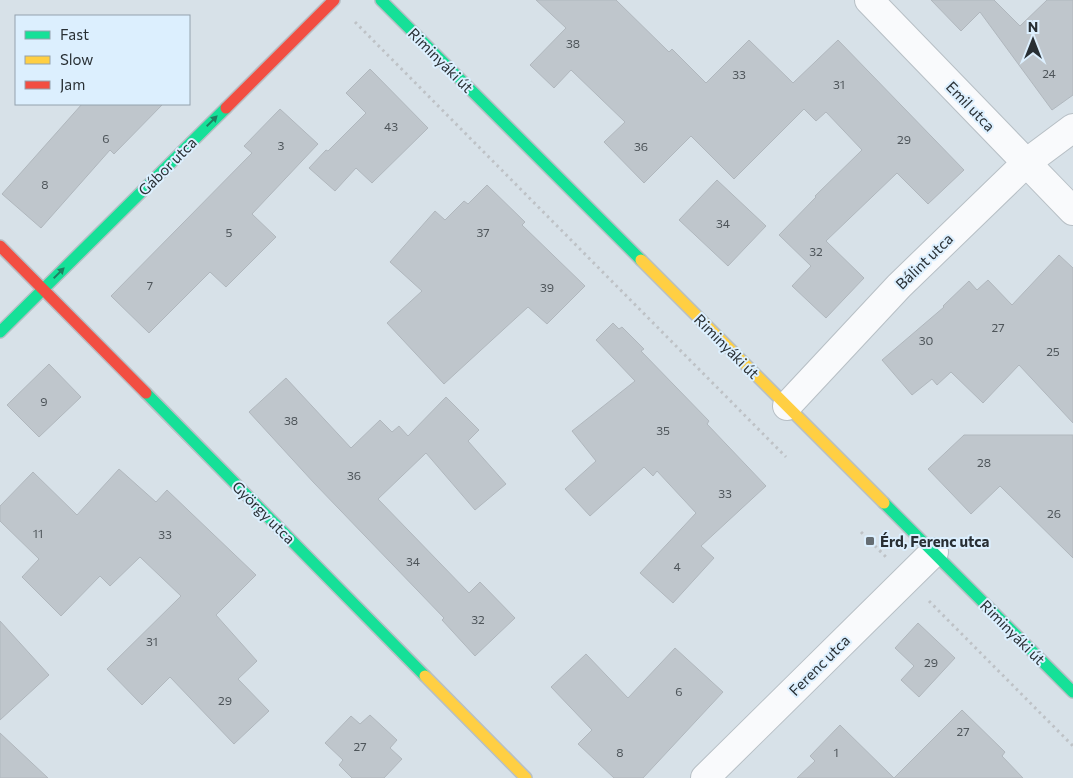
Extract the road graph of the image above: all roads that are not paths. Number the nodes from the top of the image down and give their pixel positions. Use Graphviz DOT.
graph roads {
  1 [pos="334,0"];
  2 [pos="381,0"];
  3 [pos="868,0"];
  4 [pos="1073,128"];
  5 [pos="1026,163"];
  6 [pos="1073,211"];
  7 [pos="0,246"];
  8 [pos="44,288"];
  9 [pos="0,332"];
  10 [pos="787,406"];
  11 [pos="934,552"];
  12 [pos="1073,692"];
  13 [pos="526,778"];
  14 [pos="705,778"];
  8 -- 1 [label="street, Gábor utca, one-way"];
  2 -- 10 [label="street, Riminyáki út"];
  3 -- 5 [label="street, Emil utca"];
  4 -- 5 [label="street, Bálint utca"];
  5 -- 6 [label="street, Emil utca"];
  5 -- 10 [label="street, Bálint utca"];
  7 -- 8 [label="street, György utca"];
  8 -- 9 [label="street, Gábor utca"];
  8 -- 13 [label="street, György utca"];
  10 -- 11 [label="street, Riminyáki út"];
  11 -- 12 [label="street, Riminyáki út"];
  11 -- 14 [label="street, Ferenc utca"];
}
